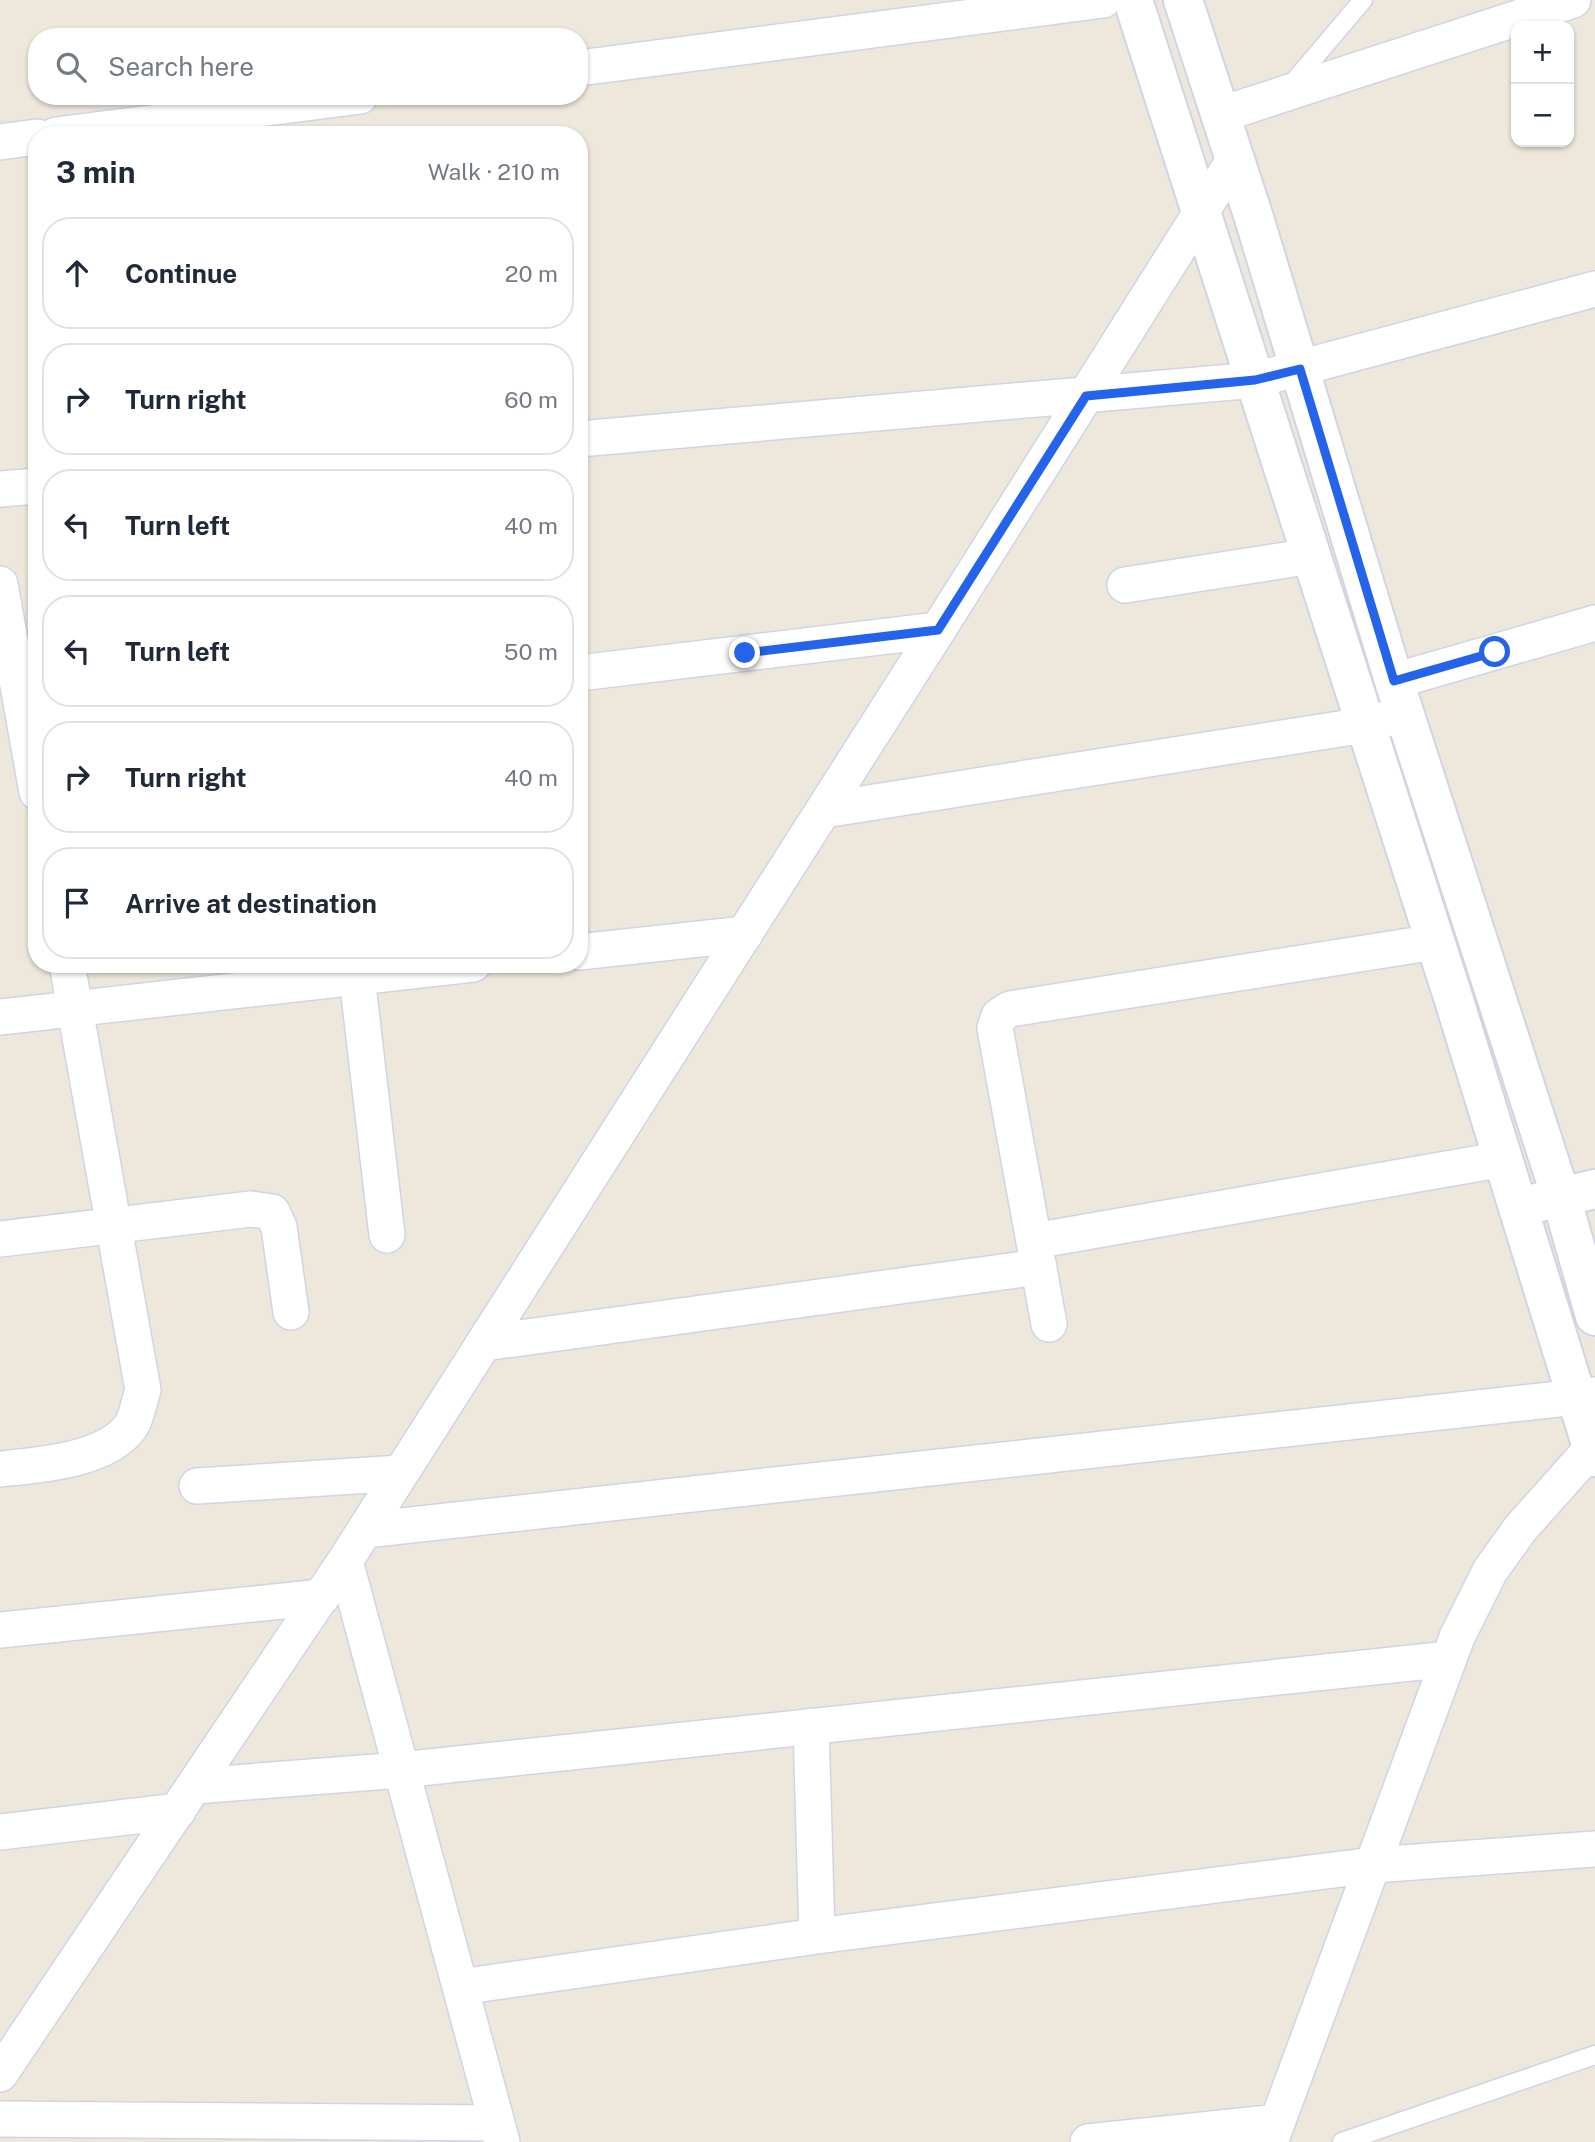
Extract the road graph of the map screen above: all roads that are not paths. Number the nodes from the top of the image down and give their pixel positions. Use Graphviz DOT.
graph roads {
  1 [pos="1103,0"];
  2 [pos="1133,0"];
  3 [pos="1183,0"];
  4 [pos="1363,0"];
  5 [pos="1573,0"];
  6 [pos="588,67"];
  7 [pos="1285,92"];
  8 [pos="332,105"];
  9 [pos="1219,115"];
  10 [pos="286,120"];
  11 [pos="190,126"];
  12 [pos="28,138"];
  13 [pos="0,142"];
  14 [pos="1234,160"];
  15 [pos="1200,209"];
  16 [pos="1595,289"];
  17 [pos="1300,369"];
  18 [pos="1255,380"];
  19 [pos="1086,396"];
  20 [pos="588,438"];
  21 [pos="28,487"];
  22 [pos="0,489"];
  23 [pos="1312,556"];
  24 [pos="0,584"];
  25 [pos="1125,585"];
  26 [pos="1595,623"];
  27 [pos="938,630"];
  28 [pos="5,641"];
  29 [pos="588,672"];
  30 [pos="1399,697"];
  31 [pos="28,724"];
  32 [pos="1365,725"];
  33 [pos="824,810"];
  34 [pos="745,934"];
  35 [pos="1435,942"];
  36 [pos="588,952"];
  37 [pos="69,973"];
  38 [pos="392,973"];
  39 [pos="356,977"];
  40 [pos="75,1007"];
  41 [pos="0,1017"];
  42 [pos="1504,1159"];
  43 [pos="1578,1193"];
  44 [pos="1519,1207"];
  45 [pos="114,1224"];
  46 [pos="387,1235"];
  47 [pos="0,1239"];
  48 [pos="1036,1254"];
  49 [pos="292,1312"];
  50 [pos="1595,1316"];
  51 [pos="1049,1324"];
  52 [pos="484,1343"];
  53 [pos="1586,1397"];
  54 [pos="1594,1450"];
  55 [pos="0,1469"];
  56 [pos="401,1474"];
  57 [pos="197,1486"];
  58 [pos="365,1530"];
  59 [pos="345,1561"];
  60 [pos="322,1597"];
  61 [pos="0,1630"];
  62 [pos="1449,1658"];
  63 [pos="811,1726"];
  64 [pos="401,1770"];
  65 [pos="187,1798"];
  66 [pos="0,1832"];
  67 [pos="1595,1849"];
  68 [pos="1373,1865"];
  69 [pos="817,1937"];
  70 [pos="460,1987"];
  71 [pos="1595,2055"];
  72 [pos="0,2074"];
  73 [pos="0,2119"];
  74 [pos="1273,2132"];
  75 [pos="500,2133"];
  76 [pos="1088,2142"];
  77 [pos="1342,2142"];
  1 -- 6 [label="street"];
  2 -- 15 [label="main road"];
  3 -- 9 [label="main road"];
  4 -- 7 [label="lane"];
  5 -- 7 [label="street"];
  7 -- 9 [label="street"];
  8 -- 10 [label="street"];
  9 -- 14 [label="main road"];
  10 -- 11 [label="street"];
  12 -- 13 [label="street"];
  14 -- 15 [label="street"];
  14 -- 17 [label="main road"];
  15 -- 18 [label="main road"];
  15 -- 19 [label="street"];
  16 -- 17 [label="street"];
  17 -- 18 [label="street"];
  17 -- 30 [label="main road"];
  18 -- 19 [label="street"];
  18 -- 23 [label="main road"];
  19 -- 20 [label="street"];
  19 -- 27 [label="street"];
  21 -- 22 [label="street"];
  23 -- 25 [label="street"];
  23 -- 32 [label="main road"];
  24 -- 28 [label="street"];
  26 -- 30 [label="street"];
  27 -- 29 [label="street"];
  27 -- 33 [label="street"];
  28 -- 31 [label="street"];
  30 -- 32 [label="street"];
  30 -- 43 [label="main road"];
  32 -- 33 [label="street"];
  32 -- 35 [label="main road"];
  33 -- 34 [label="street"];
  34 -- 36 [label="street"];
  34 -- 52 [label="street"];
  35 -- 42 [label="main road"];
  35 -- 48 [label="street"];
  37 -- 40 [label="street"];
  38 -- 39 [label="street"];
  39 -- 40 [label="street"];
  39 -- 46 [label="street"];
  40 -- 41 [label="street"];
  40 -- 45 [label="street"];
  42 -- 44 [label="main road"];
  42 -- 48 [label="street"];
  43 -- 44 [label="main road"];
  43 -- 50 [label="main road"];
  44 -- 53 [label="main road"];
  45 -- 47 [label="street"];
  45 -- 49 [label="street"];
  45 -- 55 [label="street"];
  48 -- 51 [label="street"];
  48 -- 52 [label="street"];
  52 -- 56 [label="street"];
  53 -- 54 [label="main road"];
  53 -- 58 [label="street"];
  54 -- 62 [label="street"];
  56 -- 57 [label="street"];
  56 -- 58 [label="street"];
  58 -- 59 [label="street"];
  59 -- 60 [label="street"];
  59 -- 64 [label="street"];
  60 -- 61 [label="street"];
  60 -- 65 [label="street"];
  62 -- 63 [label="street"];
  62 -- 68 [label="street"];
  63 -- 64 [label="street"];
  63 -- 69 [label="street"];
  64 -- 65 [label="street"];
  64 -- 70 [label="street"];
  65 -- 66 [label="street"];
  65 -- 72 [label="street"];
  67 -- 68 [label="street"];
  68 -- 69 [label="street"];
  68 -- 74 [label="street"];
  69 -- 70 [label="street"];
  70 -- 75 [label="street"];
  71 -- 77 [label="lane"];
  73 -- 75 [label="street"];
  74 -- 76 [label="street"];
}
